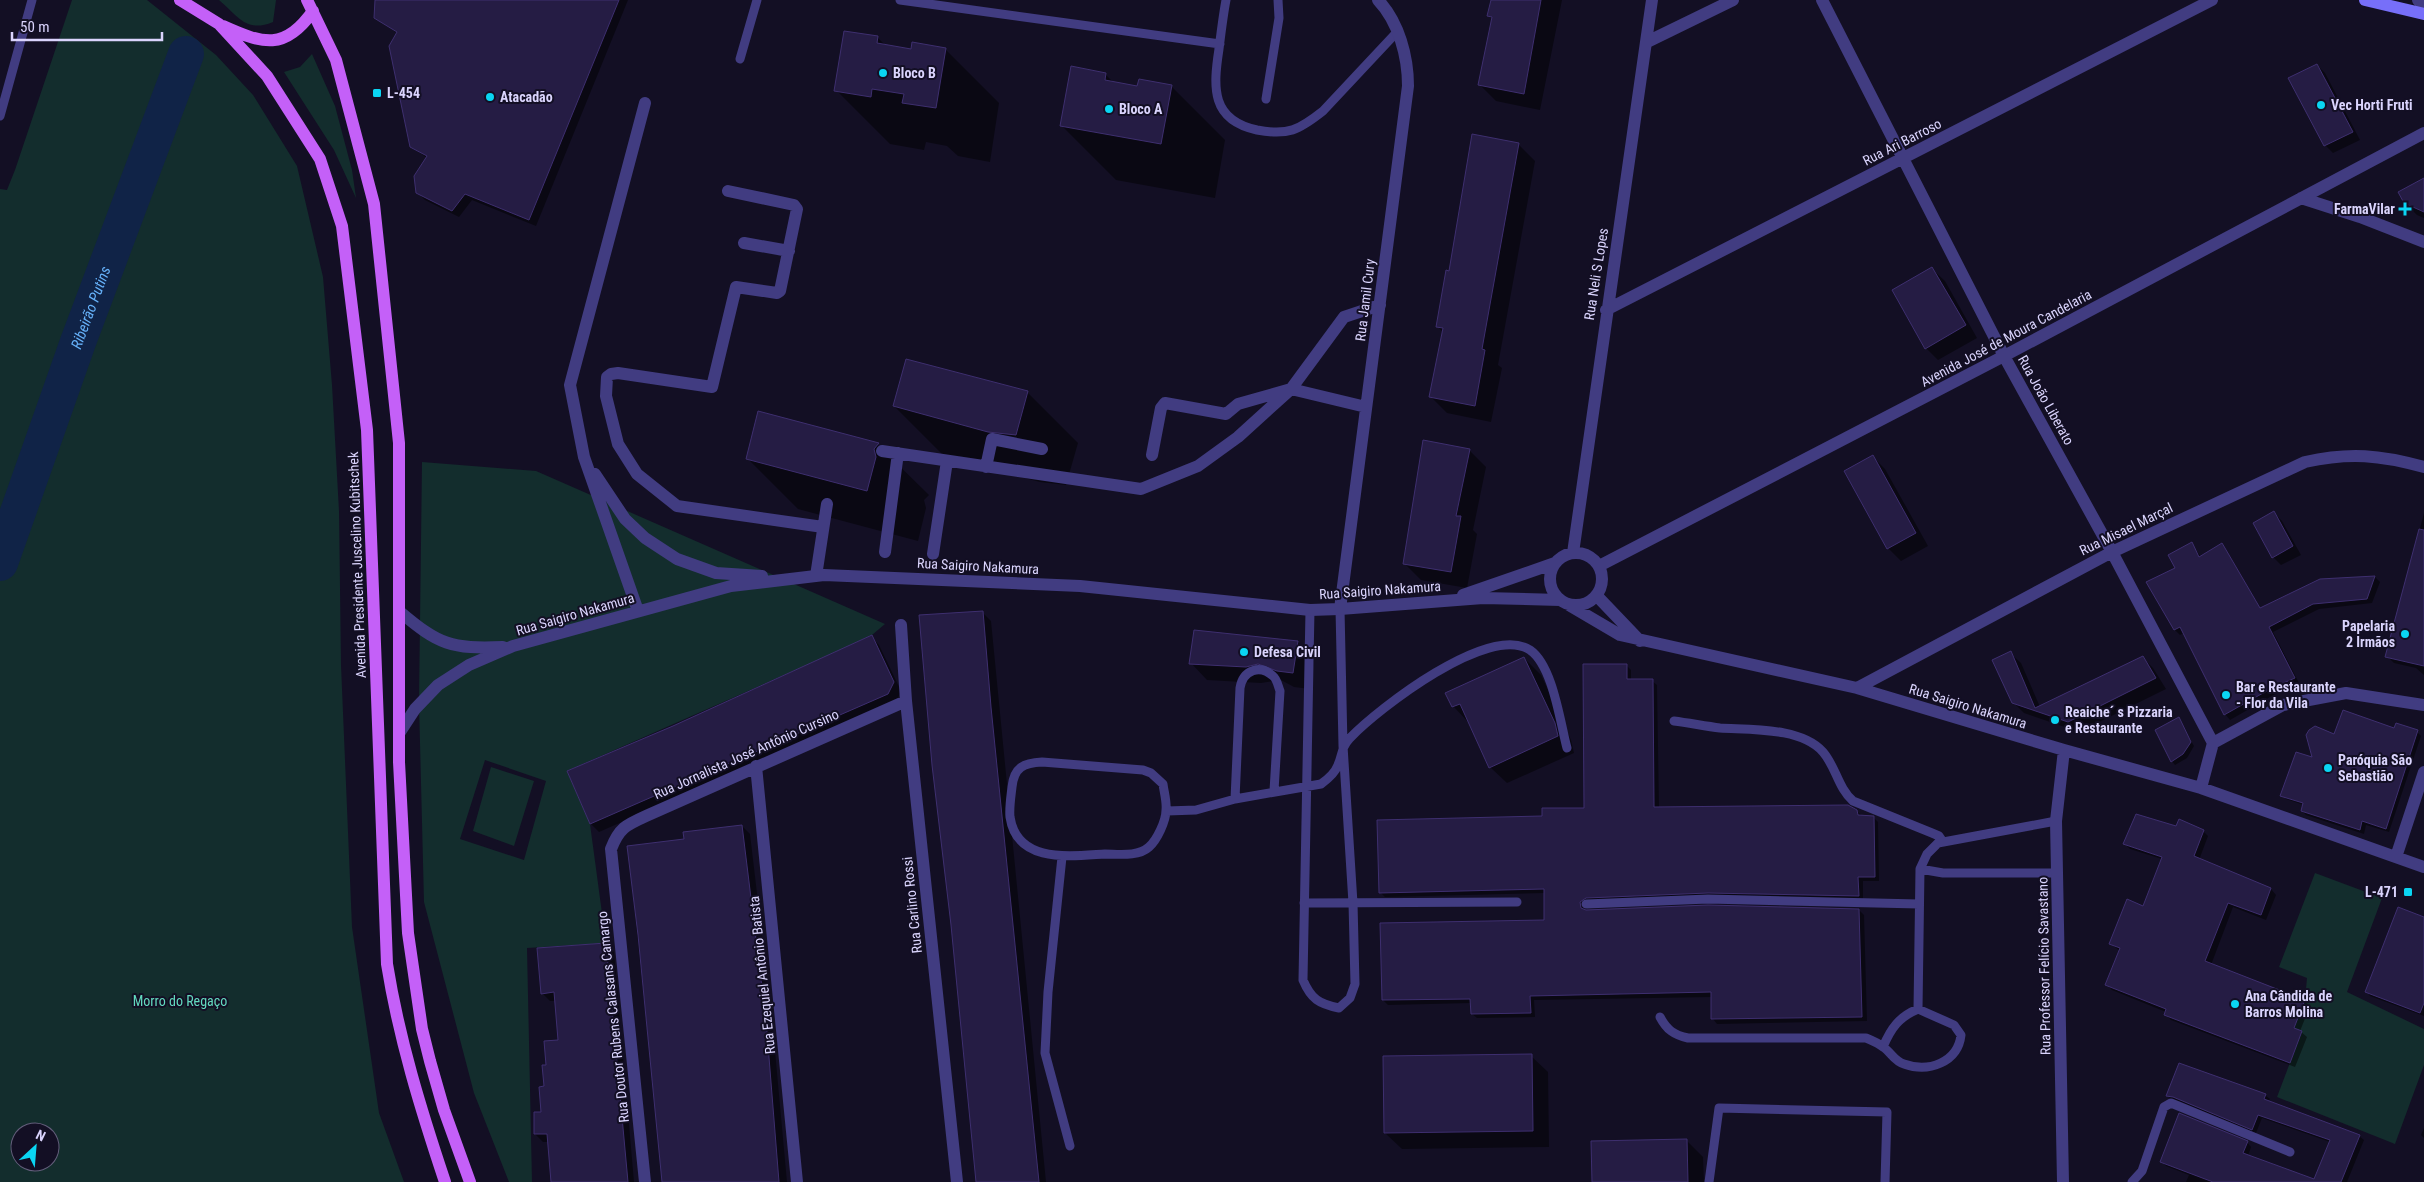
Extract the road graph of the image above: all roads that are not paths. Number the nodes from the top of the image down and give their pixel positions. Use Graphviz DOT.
graph roads {
  1 [pos="32,0"];
  2 [pos="180,0"];
  3 [pos="757,0"];
  4 [pos="900,0"];
  5 [pos="1226,0"];
  6 [pos="1278,0"];
  7 [pos="1378,0"];
  8 [pos="1652,0"];
  9 [pos="1733,0"];
  10 [pos="1822,0"];
  11 [pos="2212,0"];
  12 [pos="2365,0"];
  13 [pos="2418,0"];
  14 [pos="310,6"];
  15 [pos="2424,7"];
  16 [pos="2424,14"];
  17 [pos="219,24"];
  18 [pos="1397,32"];
  19 [pos="1647,42"];
  20 [pos="1220,44"];
  21 [pos="740,59"];
  22 [pos="1266,99"];
  23 [pos="644,103"];
  24 [pos="0,116"];
  25 [pos="2424,133"];
  26 [pos="1903,158"];
  27 [pos="728,191"];
  28 [pos="2301,198"];
  29 [pos="2424,242"];
  30 [pos="744,243"];
  31 [pos="789,251"];
  32 [pos="1380,305"];
  33 [pos="1606,310"];
  34 [pos="2004,356"];
  35 [pos="1292,389"];
  36 [pos="1366,407"];
  37 [pos="1042,449"];
  38 [pos="882,451"];
  39 [pos="898,453"];
  40 [pos="1152,455"];
  41 [pos="584,458"];
  42 [pos="947,461"];
  43 [pos="986,467"];
  44 [pos="2424,468"];
  45 [pos="827,504"];
  46 [pos="823,527"];
  47 [pos="885,552"];
  48 [pos="2112,552"];
  49 [pos="1573,553"];
  50 [pos="933,554"];
  51 [pos="1555,563"];
  52 [pos="1600,566"];
  53 [pos="816,576"];
  54 [pos="794,578"];
  55 [pos="1597,596"];
  56 [pos="1449,600"];
  57 [pos="1565,602"];
  58 [pos="1340,609"];
  59 [pos="1310,610"];
  60 [pos="398,611"];
  61 [pos="638,611"];
  62 [pos="901,625"];
  63 [pos="1640,640"];
  64 [pos="513,646"];
  65 [pos="1857,688"];
  66 [pos="906,701"];
  67 [pos="2424,705"];
  68 [pos="1674,721"];
  69 [pos="400,732"];
  70 [pos="2213,743"];
  71 [pos="1343,746"];
  72 [pos="1567,748"];
  73 [pos="2064,750"];
  74 [pos="756,766"];
  75 [pos="2424,772"];
  76 [pos="1308,786"];
  77 [pos="2201,788"];
  78 [pos="1274,791"];
  79 [pos="1235,799"];
  80 [pos="1166,812"];
  81 [pos="2056,821"];
  82 [pos="1943,842"];
  83 [pos="611,849"];
  84 [pos="1062,857"];
  85 [pos="2396,857"];
  86 [pos="2424,867"];
  87 [pos="1920,869"];
  88 [pos="2058,873"];
  89 [pos="1516,902"];
  90 [pos="1304,903"];
  91 [pos="1353,903"];
  92 [pos="1586,904"];
  93 [pos="1919,904"];
  94 [pos="1918,1009"];
  95 [pos="1660,1017"];
  96 [pos="1883,1046"];
  97 [pos="1070,1146"];
  98 [pos="2290,1152"];
  99 [pos="445,1182"];
  100 [pos="470,1182"];
  101 [pos="645,1182"];
  102 [pos="797,1182"];
  103 [pos="956,1182"];
  104 [pos="1709,1182"];
  105 [pos="1885,1182"];
  106 [pos="2063,1182"];
  107 [pos="2132,1182"];
  1 -- 24 [label="lane"];
  2 -- 17 [label="main road, Avenida Presidente Juscelino Kubitschek"];
  3 -- 21 [label="lane"];
  4 -- 20 [label="lane"];
  5 -- 20 [label="lane"];
  6 -- 22 [label="lane"];
  7 -- 18 [label="street, Rua Jamil Cury"];
  8 -- 19 [label="street, Rua Neli S Lopes"];
  9 -- 19 [label="street"];
  10 -- 26 [label="street, Rua João Liberato"];
  11 -- 26 [label="street, Rua Ari Barroso"];
  12 -- 16 [label="main road"];
  13 -- 15 [label="street"];
  14 -- 17 [label="main road"];
  14 -- 60 [label="main road"];
  17 -- 99 [label="main road, Avenida Presidente Juscelino Kubitschek"];
  18 -- 20 [label="lane"];
  18 -- 32 [label="street, Rua Jamil Cury"];
  19 -- 33 [label="street, Rua Neli S Lopes"];
  23 -- 41 [label="street"];
  25 -- 28 [label="street, Avenida José de Moura Candelaria"];
  26 -- 33 [label="street, Rua Ari Barroso"];
  26 -- 34 [label="street, Rua João Liberato"];
  27 -- 31 [label="street"];
  28 -- 29 [label="street"];
  28 -- 34 [label="street, Avenida José de Moura Candelaria"];
  30 -- 31 [label="street"];
  31 -- 46 [label="street"];
  32 -- 35 [label="street"];
  32 -- 36 [label="street, Rua Jamil Cury"];
  33 -- 49 [label="street, Rua Neli S Lopes"];
  34 -- 48 [label="street, Rua João Liberato"];
  34 -- 52 [label="street, Avenida José de Moura Candelaria"];
  35 -- 36 [label="street"];
  35 -- 40 [label="street"];
  35 -- 43 [label="street"];
  36 -- 58 [label="street, Rua Jamil Cury"];
  37 -- 43 [label="street"];
  38 -- 39 [label="street"];
  39 -- 42 [label="street"];
  39 -- 47 [label="street"];
  41 -- 54 [label="street"];
  41 -- 61 [label="street"];
  42 -- 43 [label="street"];
  42 -- 50 [label="street"];
  44 -- 48 [label="street, Rua Misael Marçal"];
  45 -- 46 [label="street"];
  46 -- 53 [label="street"];
  48 -- 65 [label="street, Rua Misael Marçal"];
  48 -- 70 [label="street, Rua João Liberato"];
  49 -- 51 [label="street"];
  49 -- 52 [label="street"];
  51 -- 56 [label="street, Rua Saigiro Nakamura"];
  51 -- 57 [label="street"];
  52 -- 55 [label="street"];
  53 -- 54 [label="street, Rua Saigiro Nakamura"];
  53 -- 59 [label="street, Rua Saigiro Nakamura"];
  54 -- 61 [label="street, Rua Saigiro Nakamura"];
  55 -- 57 [label="street"];
  55 -- 63 [label="street"];
  56 -- 57 [label="street, Rua Saigiro Nakamura"];
  56 -- 58 [label="street, Rua Saigiro Nakamura"];
  57 -- 63 [label="street, Rua Saigiro Nakamura"];
  58 -- 59 [label="street, Rua Saigiro Nakamura"];
  58 -- 71 [label="lane"];
  59 -- 76 [label="lane"];
  60 -- 64 [label="street, Rua Saigiro Nakamura"];
  60 -- 69 [label="main road"];
  61 -- 64 [label="street, Rua Saigiro Nakamura"];
  62 -- 66 [label="street, Rua Carlino Rossi"];
  63 -- 65 [label="street, Rua Saigiro Nakamura"];
  64 -- 69 [label="street, Rua Saigiro Nakamura"];
  65 -- 73 [label="street, Rua Saigiro Nakamura"];
  66 -- 74 [label="street, Rua Jornalista José Antônio Cursino"];
  66 -- 103 [label="street, Rua Carlino Rossi"];
  67 -- 70 [label="street"];
  68 -- 82 [label="lane"];
  69 -- 100 [label="main road"];
  70 -- 77 [label="street"];
  71 -- 72 [label="lane"];
  71 -- 76 [label="lane"];
  71 -- 91 [label="lane"];
  73 -- 77 [label="street, Rua Saigiro Nakamura"];
  73 -- 81 [label="street, Rua Professor Felício Savastano"];
  74 -- 83 [label="street, Rua Jornalista José Antônio Cursino"];
  74 -- 102 [label="street, Rua Ezequiel Antônio Batista"];
  75 -- 85 [label="street"];
  76 -- 78 [label="lane"];
  76 -- 90 [label="lane"];
  77 -- 85 [label="street, Rua Saigiro Nakamura"];
  78 -- 79 [label="lane"];
  78 -- 79 [label="lane"];
  79 -- 80 [label="lane"];
  80 -- 84 [label="lane"];
  80 -- 84 [label="lane"];
  81 -- 82 [label="lane"];
  81 -- 88 [label="street, Rua Professor Felício Savastano"];
  82 -- 87 [label="lane"];
  83 -- 101 [label="street, Rua Doutor Rubens Calasans Camargo"];
  84 -- 97 [label="lane"];
  85 -- 86 [label="street, Rua Saigiro Nakamura"];
  87 -- 88 [label="lane"];
  87 -- 93 [label="lane"];
  88 -- 106 [label="street, Rua Professor Felício Savastano"];
  89 -- 91 [label="lane"];
  90 -- 91 [label="lane"];
  90 -- 91 [label="lane"];
  92 -- 93 [label="lane"];
  93 -- 94 [label="lane"];
  94 -- 96 [label="lane"];
  94 -- 96 [label="lane"];
  95 -- 96 [label="lane"];
  98 -- 107 [label="lane"];
  104 -- 105 [label="lane"];
}
